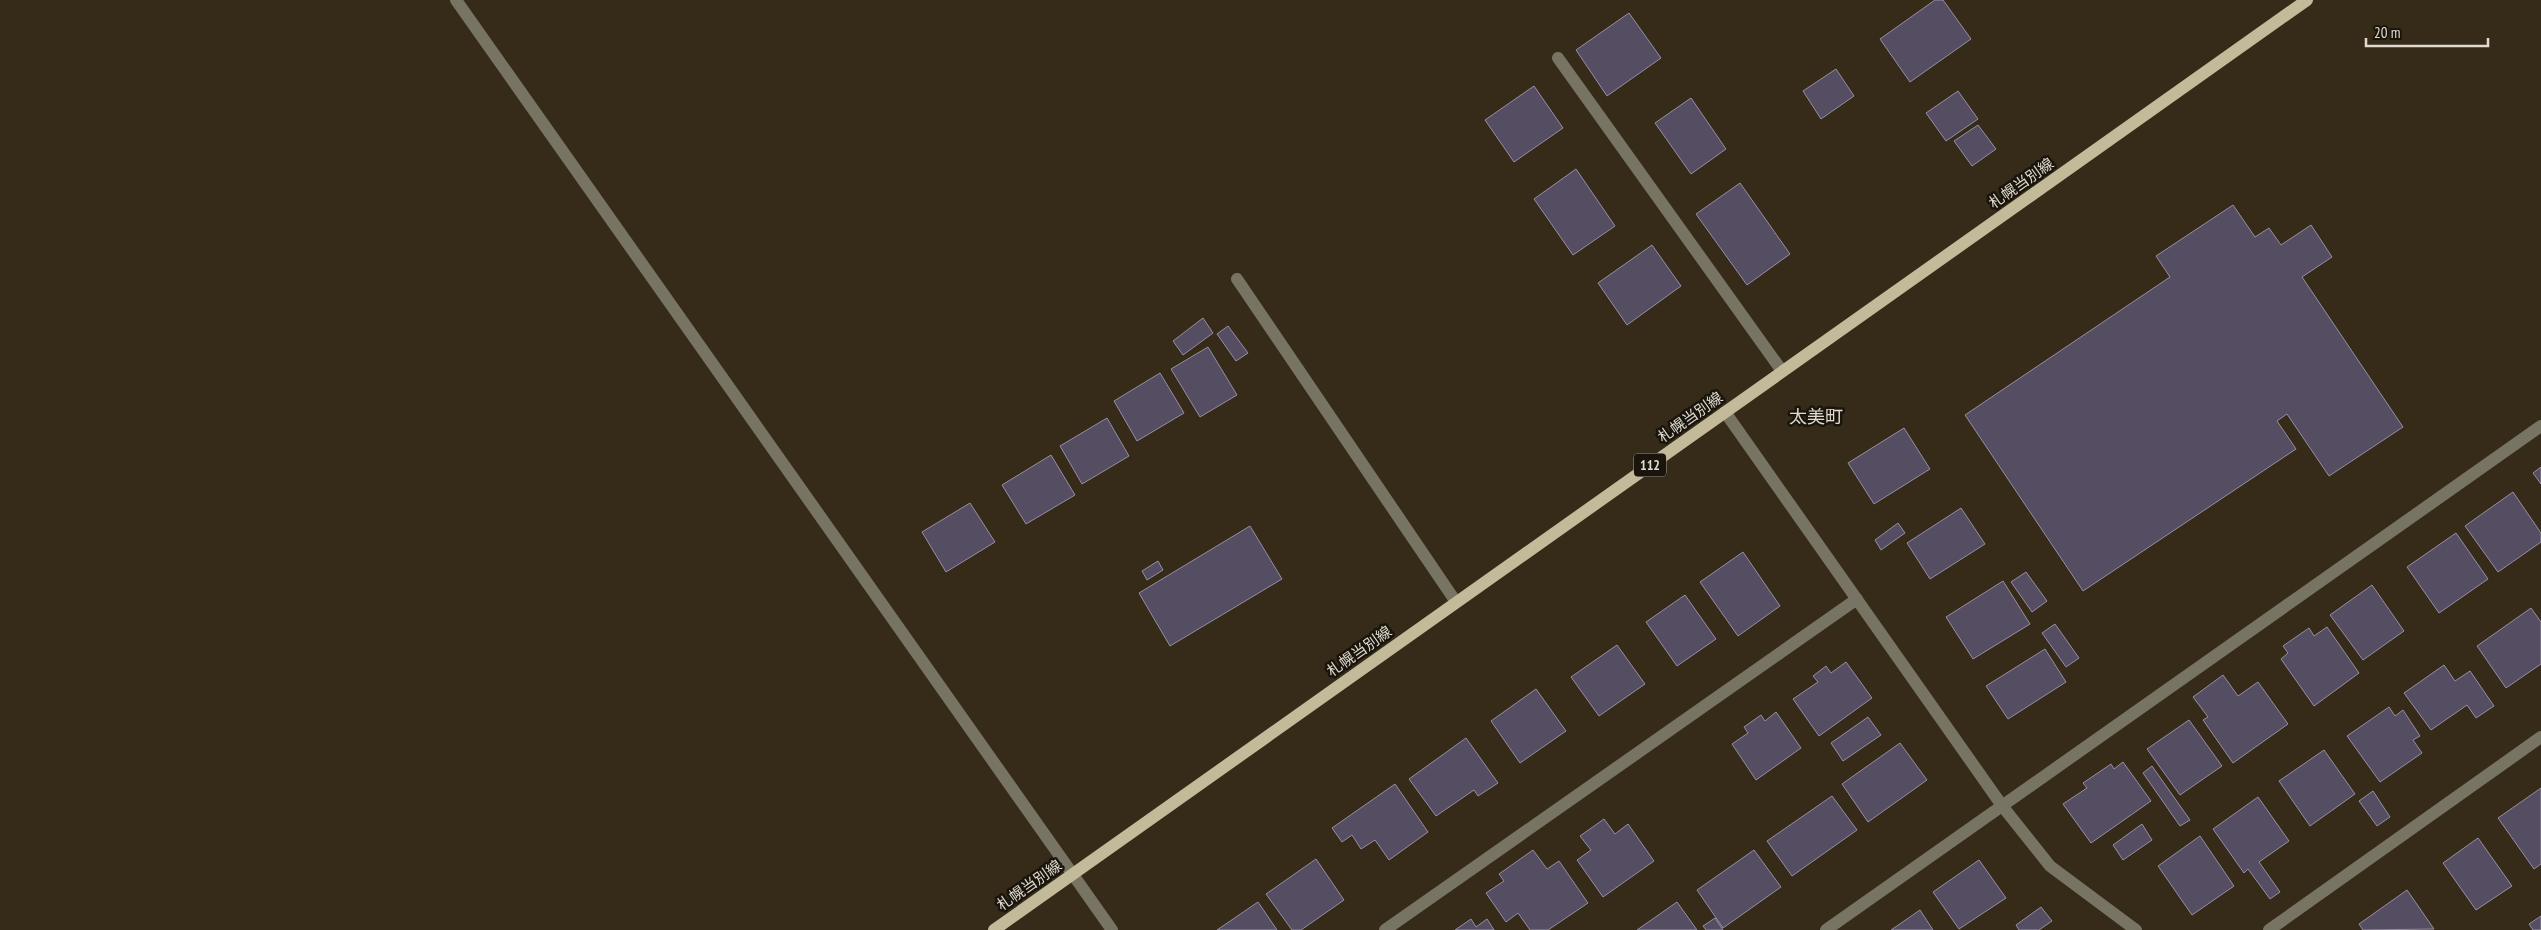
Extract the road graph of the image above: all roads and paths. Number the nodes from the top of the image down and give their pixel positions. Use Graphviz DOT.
graph roads {
  1 [pos="456,0"];
  2 [pos="2307,0"];
  3 [pos="1558,58"];
  4 [pos="1237,279"];
  5 [pos="1782,371"];
  6 [pos="1725,412"];
  7 [pos="2541,426"];
  8 [pos="1857,599"];
  9 [pos="1456,602"];
  10 [pos="2541,737"];
  11 [pos="2003,807"];
  12 [pos="1073,874"];
  13 [pos="994,930"];
  14 [pos="1112,930"];
  15 [pos="1385,930"];
  16 [pos="1826,930"];
  17 [pos="2136,930"];
  18 [pos="2269,930"];
  1 -- 12 [label="street"];
  2 -- 5 [label="main road, 札幌当別線 / 112"];
  3 -- 5 [label="street"];
  4 -- 9 [label="street"];
  5 -- 6 [label="main road, 札幌当別線 / 112"];
  6 -- 8 [label="street"];
  6 -- 9 [label="main road, 札幌当別線 / 112"];
  7 -- 11 [label="street"];
  8 -- 11 [label="street"];
  8 -- 15 [label="street"];
  9 -- 12 [label="main road, 札幌当別線 / 112"];
  10 -- 18 [label="street"];
  11 -- 16 [label="street"];
  11 -- 17 [label="street"];
  12 -- 13 [label="main road, 札幌当別線 / 112"];
  12 -- 14 [label="street"];
}
